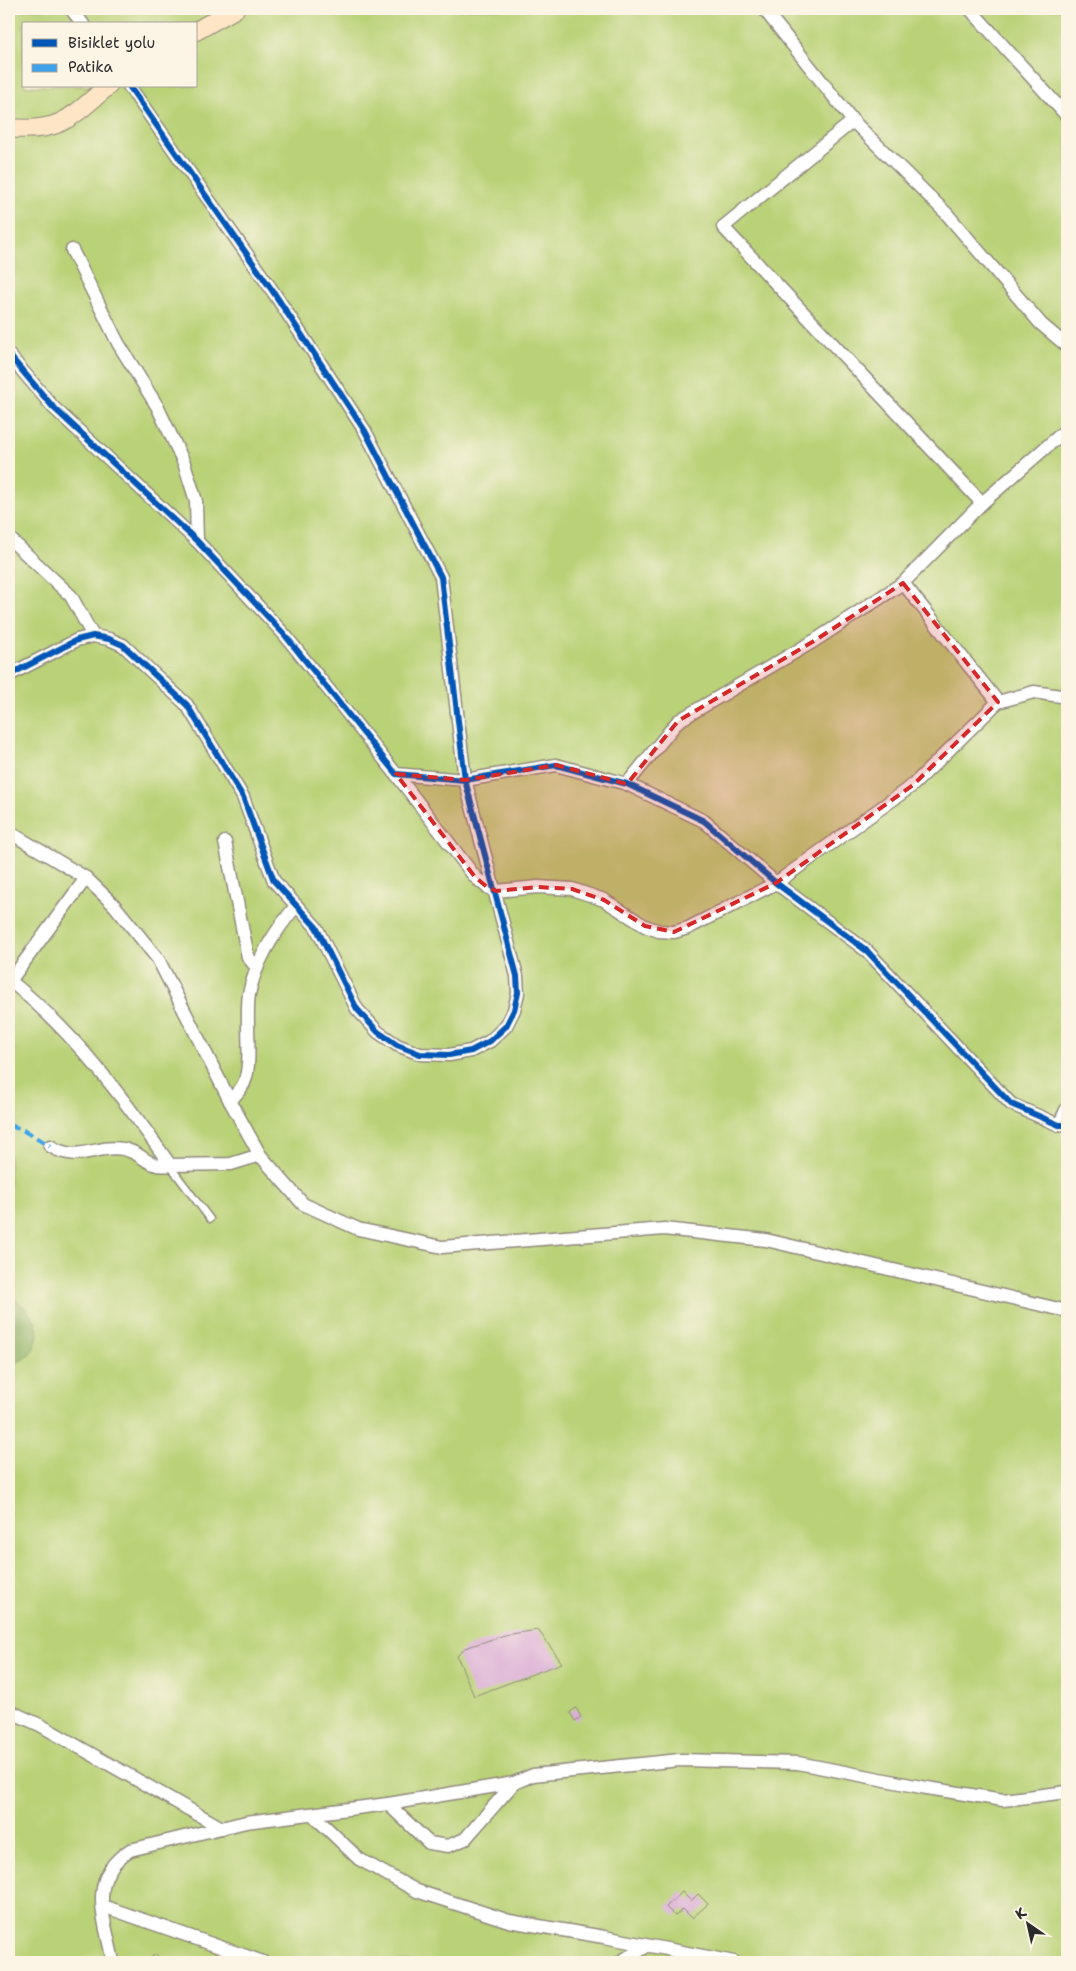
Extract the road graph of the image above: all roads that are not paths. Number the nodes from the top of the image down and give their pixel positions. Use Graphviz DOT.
graph roads {
  1 [pos="71,9"];
  2 [pos="235,9"];
  3 [pos="764,9"];
  4 [pos="970,9"];
  5 [pos="81,22"];
  6 [pos="198,30"];
  7 [pos="106,88"];
  8 [pos="130,88"];
  9 [pos="1067,116"];
  10 [pos="853,121"];
  11 [pos="9,128"];
  12 [pos="72,250"];
  13 [pos="1067,346"];
  14 [pos="9,355"];
  15 [pos="1067,429"];
  16 [pos="982,503"];
  17 [pos="9,538"];
  18 [pos="197,542"];
  19 [pos="903,583"];
  20 [pos="93,636"];
  21 [pos="9,675"];
  22 [pos="1067,697"];
  23 [pos="998,702"];
  24 [pos="396,774"];
  25 [pos="465,780"];
  26 [pos="627,784"];
  27 [pos="9,832"];
  28 [pos="225,842"];
  29 [pos="86,878"];
  30 [pos="776,883"];
  31 [pos="496,891"];
  32 [pos="296,906"];
  33 [pos="257,968"];
  34 [pos="9,980"];
  35 [pos="230,1101"];
  36 [pos="1067,1108"];
  37 [pos="1063,1125"];
  38 [pos="50,1146"];
  39 [pos="260,1155"];
  40 [pos="170,1165"];
  41 [pos="210,1219"];
  42 [pos="1067,1311"];
  43 [pos="9,1711"];
  44 [pos="514,1783"];
  45 [pos="1067,1792"];
  46 [pos="388,1804"];
  47 [pos="312,1814"];
  48 [pos="222,1828"];
  49 [pos="103,1906"];
  50 [pos="647,1946"];
  51 [pos="113,1962"];
  52 [pos="263,1962"];
  53 [pos="620,1962"];
  54 [pos="734,1962"];
  1 -- 5 [label="street"];
  2 -- 6 [label="street"];
  3 -- 10 [label="street"];
  4 -- 9 [label="street"];
  7 -- 11 [label="street"];
  8 -- 25 [label="street"];
  10 -- 13 [label="street"];
  10 -- 16 [label="street"];
  12 -- 18 [label="street"];
  14 -- 18 [label="street"];
  15 -- 16 [label="street"];
  16 -- 19 [label="street"];
  17 -- 20 [label="street"];
  18 -- 24 [label="street"];
  19 -- 23 [label="street"];
  19 -- 26 [label="street"];
  20 -- 21 [label="street"];
  20 -- 32 [label="street"];
  22 -- 23 [label="street"];
  23 -- 30 [label="street"];
  24 -- 25 [label="street"];
  24 -- 31 [label="street"];
  25 -- 26 [label="street"];
  25 -- 31 [label="street"];
  26 -- 30 [label="street"];
  27 -- 29 [label="street"];
  28 -- 33 [label="street"];
  29 -- 34 [label="street"];
  29 -- 35 [label="street"];
  30 -- 31 [label="street"];
  30 -- 37 [label="street"];
  31 -- 32 [label="street"];
  32 -- 33 [label="street"];
  33 -- 35 [label="street"];
  34 -- 40 [label="street"];
  35 -- 39 [label="street"];
  36 -- 37 [label="street"];
  38 -- 40 [label="street"];
  39 -- 40 [label="street"];
  39 -- 42 [label="street"];
  40 -- 41 [label="lane"];
  43 -- 48 [label="street"];
  44 -- 45 [label="street"];
  44 -- 46 [label="street"];
  44 -- 46 [label="street"];
  46 -- 47 [label="street"];
  47 -- 48 [label="street"];
  47 -- 50 [label="street"];
  48 -- 49 [label="street"];
  49 -- 51 [label="street"];
  49 -- 52 [label="street"];
  50 -- 53 [label="street"];
  50 -- 54 [label="street"];
}
